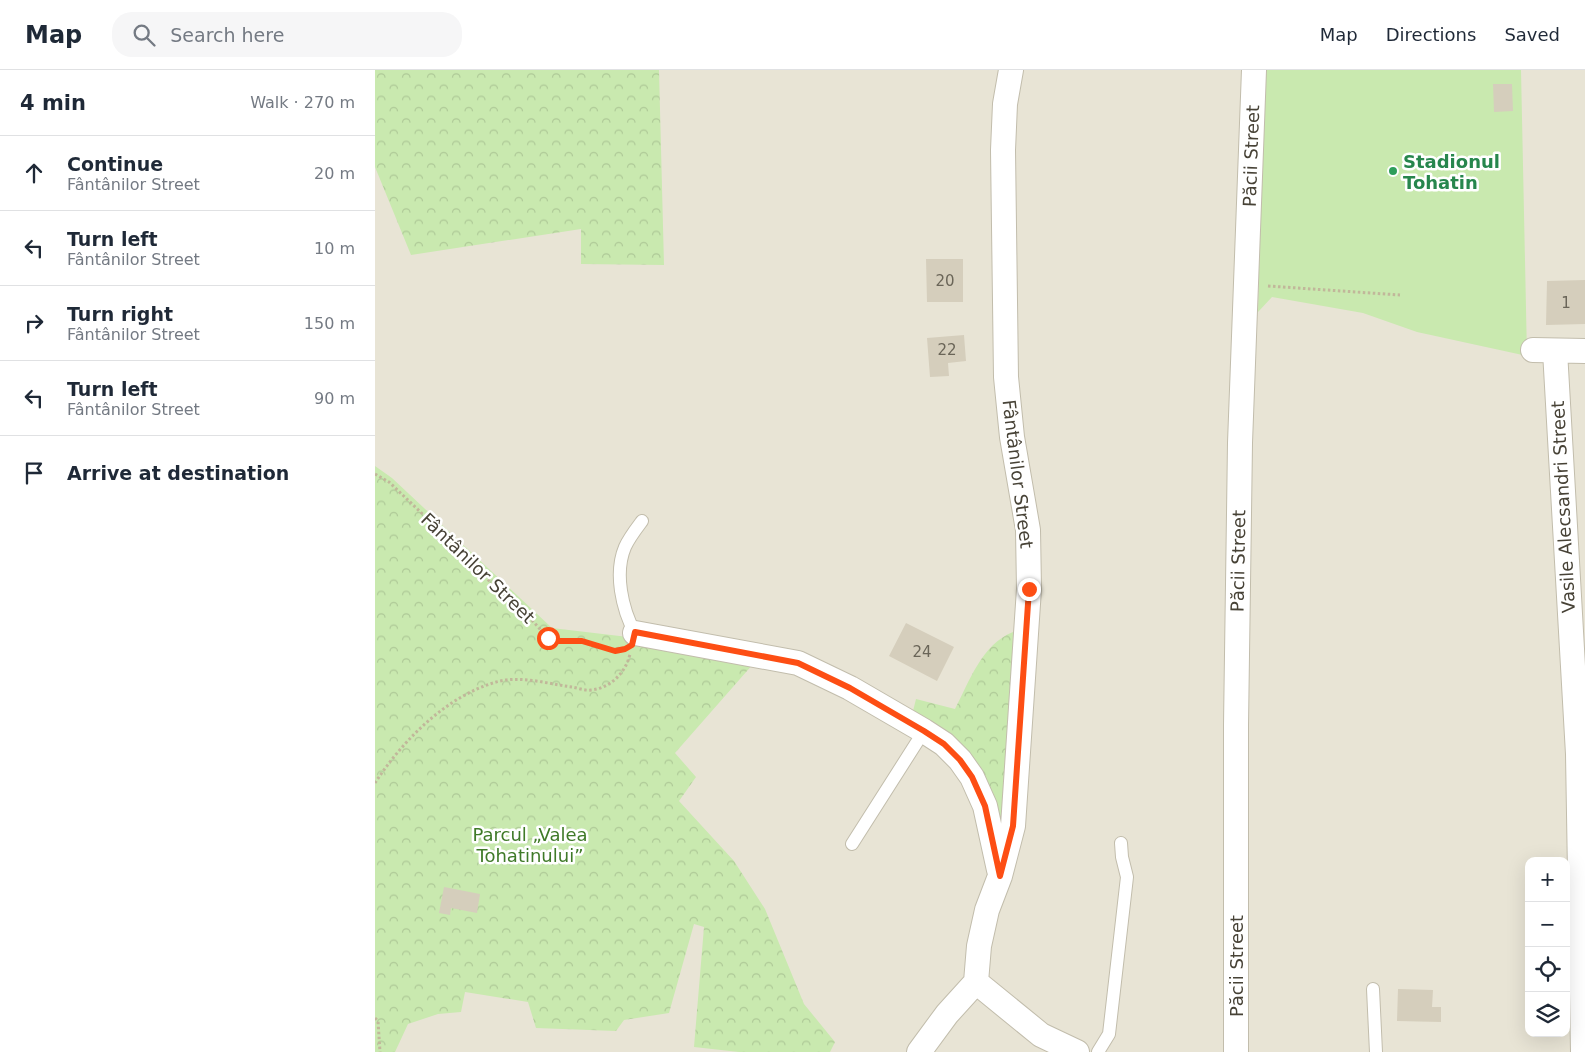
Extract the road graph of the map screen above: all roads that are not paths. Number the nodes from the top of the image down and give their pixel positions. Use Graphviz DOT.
graph roads {
  1 [pos="1011,70"];
  2 [pos="1254,70"];
  3 [pos="1585,351"];
  4 [pos="642,521"];
  5 [pos="634,639"];
  6 [pos="924,731"];
  7 [pos="1121,843"];
  8 [pos="852,844"];
  9 [pos="1000,876"];
  10 [pos="976,982"];
  11 [pos="1373,989"];
  12 [pos="919,1052"];
  13 [pos="1077,1052"];
  14 [pos="1098,1052"];
  15 [pos="1236,1052"];
  16 [pos="1376,1052"];
  17 [pos="1583,1052"];
  1 -- 9 [label="street, Fântânilor Street"];
  2 -- 15 [label="street, Păcii Street"];
  3 -- 17 [label="street, Vasile Alecsandri Street"];
  4 -- 5 [label="lane"];
  5 -- 6 [label="street"];
  6 -- 8 [label="lane"];
  6 -- 9 [label="street"];
  7 -- 14 [label="lane"];
  9 -- 10 [label="street, Fântânilor Street"];
  10 -- 12 [label="street"];
  10 -- 13 [label="street"];
  11 -- 16 [label="lane"];
}
